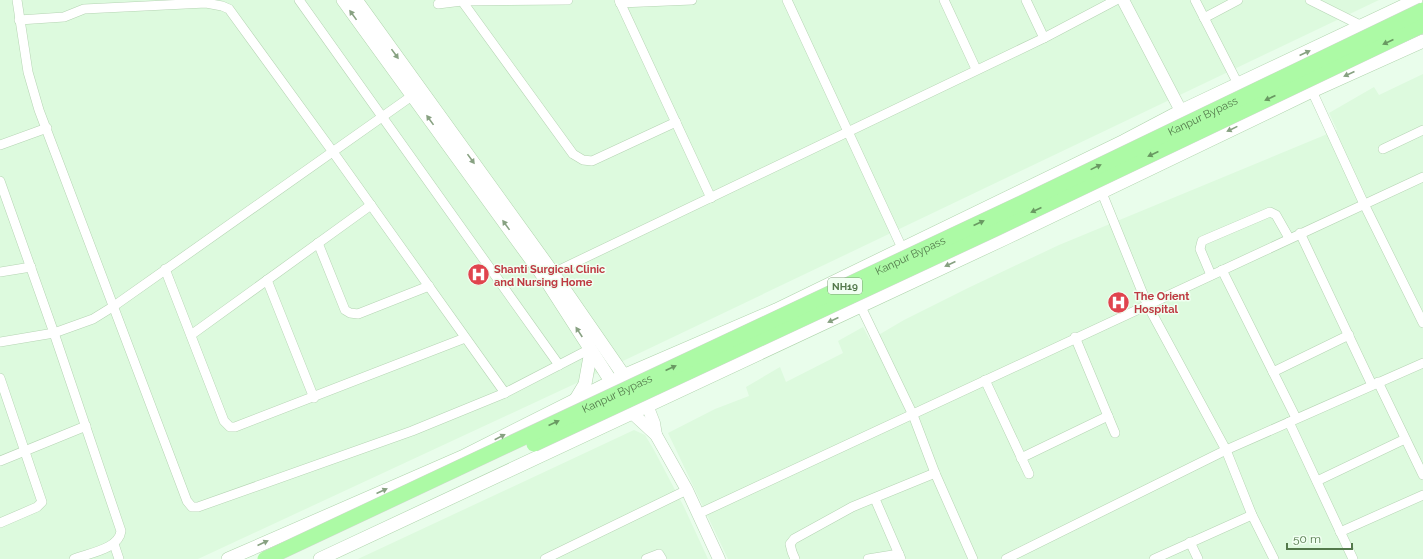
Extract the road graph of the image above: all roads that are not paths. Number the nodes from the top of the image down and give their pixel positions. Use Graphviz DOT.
graph roads {
  1 [pos="17,0"];
  2 [pos="299,0"];
  3 [pos="342,0"];
  4 [pos="356,0"];
  5 [pos="568,0"];
  6 [pos="692,0"];
  7 [pos="787,0"];
  8 [pos="944,0"];
  9 [pos="1026,0"];
  10 [pos="1116,0"];
  11 [pos="1123,0"];
  12 [pos="1195,0"];
  13 [pos="1238,0"];
  14 [pos="1310,0"];
  15 [pos="462,1"];
  16 [pos="620,2"];
  17 [pos="1416,3"];
  18 [pos="438,4"];
  19 [pos="1204,18"];
  20 [pos="19,20"];
  21 [pos="1423,25"];
  22 [pos="1362,26"];
  23 [pos="1044,38"];
  24 [pos="1423,41"];
  25 [pos="976,69"];
  26 [pos="1238,84"];
  27 [pos="1312,91"];
  28 [pos="416,93"];
  29 [pos="1180,111"];
  30 [pos="382,118"];
  31 [pos="676,122"];
  32 [pos="47,128"];
  33 [pos="1423,130"];
  34 [pos="849,132"];
  35 [pos="0,145"];
  36 [pos="1383,149"];
  37 [pos="333,152"];
  38 [pos="1423,177"];
  39 [pos="0,181"];
  40 [pos="1102,193"];
  41 [pos="711,198"];
  42 [pos="1364,204"];
  43 [pos="371,205"];
  44 [pos="1300,233"];
  45 [pos="1289,238"];
  46 [pos="318,243"];
  47 [pos="902,248"];
  48 [pos="31,267"];
  49 [pos="166,270"];
  50 [pos="1222,270"];
  51 [pos="0,272"];
  52 [pos="1211,275"];
  53 [pos="549,276"];
  54 [pos="267,280"];
  55 [pos="428,286"];
  56 [pos="1146,304"];
  57 [pos="114,306"];
  58 [pos="861,306"];
  59 [pos="1423,323"];
  60 [pos="54,333"];
  61 [pos="191,335"];
  62 [pos="1349,335"];
  63 [pos="1075,337"];
  64 [pos="465,338"];
  65 [pos="0,342"];
  66 [pos="591,350"];
  67 [pos="607,352"];
  68 [pos="1423,362"];
  69 [pos="558,365"];
  70 [pos="646,366"];
  71 [pos="1273,372"];
  72 [pos="0,378"];
  73 [pos="618,378"];
  74 [pos="986,380"];
  75 [pos="1375,384"];
  76 [pos="505,393"];
  77 [pos="314,398"];
  78 [pos="576,399"];
  79 [pos="5,405"];
  80 [pos="647,405"];
  81 [pos="631,412"];
  82 [pos="913,415"];
  83 [pos="1108,416"];
  84 [pos="1293,420"];
  85 [pos="86,426"];
  86 [pos="1115,432"];
  87 [pos="656,435"];
  88 [pos="1405,439"];
  89 [pos="1226,450"];
  90 [pos="26,451"];
  91 [pos="1021,458"];
  92 [pos="0,460"];
  93 [pos="935,473"];
  94 [pos="1029,474"];
  95 [pos="1423,475"];
  96 [pos="1317,481"];
  97 [pos="687,490"];
  98 [pos="1423,495"];
  99 [pos="875,499"];
  100 [pos="698,514"];
  101 [pos="1252,515"];
  102 [pos="0,523"];
  103 [pos="1340,532"];
  104 [pos="1190,542"];
  105 [pos="114,544"];
  106 [pos="900,557"];
  107 [pos="74,559"];
  108 [pos="119,559"];
  109 [pos="228,559"];
  110 [pos="265,559"];
  111 [pos="290,559"];
  112 [pos="320,559"];
  113 [pos="545,559"];
  114 [pos="646,559"];
  115 [pos="662,559"];
  116 [pos="719,559"];
  117 [pos="796,559"];
  118 [pos="868,559"];
  119 [pos="973,559"];
  120 [pos="1006,559"];
  121 [pos="1154,559"];
  122 [pos="1198,559"];
  123 [pos="1274,559"];
  124 [pos="1353,559"];
  1 -- 20 [label="street"];
  2 -- 30 [label="street"];
  28 -- 3 [label="main road, one-way"];
  4 -- 28 [label="main road, one-way"];
  5 -- 15 [label="street"];
  6 -- 16 [label="street"];
  7 -- 34 [label="street"];
  8 -- 25 [label="street"];
  9 -- 23 [label="street"];
  10 -- 23 [label="street"];
  11 -- 29 [label="street"];
  12 -- 19 [label="street"];
  13 -- 19 [label="street"];
  14 -- 22 [label="street"];
  15 -- 18 [label="street"];
  15 -- 31 [label="street"];
  16 -- 31 [label="street"];
  17 -- 22 [label="main road"];
  110 -- 17 [label="highway, Kanpur Bypass / NH19, one-way, bridge"];
  19 -- 26 [label="street"];
  20 -- 32 [label="street"];
  20 -- 37 [label="street"];
  21 -- 111 [label="highway, Kanpur Bypass / NH19, one-way, bridge"];
  26 -- 22 [label="main road, one-way"];
  23 -- 25 [label="street"];
  24 -- 27 [label="main road, one-way"];
  25 -- 34 [label="street"];
  26 -- 29 [label="main road"];
  27 -- 40 [label="main road, one-way"];
  27 -- 42 [label="street"];
  28 -- 30 [label="street"];
  28 -- 53 [label="main road"];
  29 -- 47 [label="main road"];
  30 -- 37 [label="street"];
  30 -- 69 [label="street"];
  31 -- 41 [label="street"];
  32 -- 35 [label="street"];
  32 -- 57 [label="street"];
  33 -- 36 [label="street"];
  34 -- 41 [label="street"];
  34 -- 47 [label="street"];
  37 -- 43 [label="street"];
  37 -- 49 [label="street"];
  38 -- 42 [label="street"];
  39 -- 48 [label="street"];
  40 -- 56 [label="street"];
  40 -- 58 [label="main road, one-way"];
  41 -- 53 [label="street"];
  42 -- 44 [label="street"];
  42 -- 59 [label="street"];
  43 -- 46 [label="street"];
  43 -- 55 [label="street"];
  44 -- 45 [label="street"];
  44 -- 62 [label="street"];
  45 -- 50 [label="street"];
  45 -- 52 [label="street"];
  46 -- 54 [label="street"];
  46 -- 55 [label="street"];
  47 -- 70 [label="main road"];
  48 -- 51 [label="street"];
  48 -- 60 [label="street"];
  49 -- 57 [label="street"];
  49 -- 61 [label="street"];
  50 -- 52 [label="street"];
  50 -- 71 [label="street"];
  52 -- 56 [label="street"];
  66 -- 53 [label="main road, one-way"];
  53 -- 67 [label="main road"];
  54 -- 61 [label="street"];
  54 -- 77 [label="street"];
  55 -- 64 [label="street"];
  56 -- 63 [label="street"];
  56 -- 89 [label="street"];
  57 -- 60 [label="street"];
  57 -- 76 [label="street"];
  58 -- 80 [label="main road, one-way"];
  58 -- 82 [label="street"];
  60 -- 65 [label="street"];
  60 -- 85 [label="street"];
  61 -- 77 [label="street"];
  62 -- 71 [label="street"];
  62 -- 75 [label="street"];
  63 -- 74 [label="street"];
  63 -- 83 [label="street"];
  64 -- 76 [label="street"];
  64 -- 77 [label="street"];
  66 -- 69 [label="street"];
  66 -- 73 [label="main road"];
  66 -- 78 [label="main road"];
  67 -- 70 [label="main road"];
  67 -- 73 [label="main road"];
  68 -- 75 [label="street"];
  69 -- 76 [label="street"];
  70 -- 73 [label="main road"];
  71 -- 84 [label="street"];
  72 -- 79 [label="street"];
  73 -- 78 [label="main road"];
  73 -- 80 [label="main road"];
  73 -- 81 [label="main road"];
  74 -- 82 [label="street"];
  74 -- 91 [label="street"];
  75 -- 84 [label="street"];
  75 -- 88 [label="street"];
  109 -- 78 [label="main road, one-way"];
  79 -- 90 [label="street"];
  80 -- 81 [label="main road"];
  80 -- 87 [label="street"];
  81 -- 87 [label="street"];
  81 -- 112 [label="main road"];
  82 -- 93 [label="street"];
  82 -- 100 [label="street"];
  83 -- 86 [label="street"];
  83 -- 91 [label="street"];
  84 -- 89 [label="street"];
  84 -- 96 [label="street"];
  85 -- 90 [label="street"];
  85 -- 105 [label="street"];
  87 -- 97 [label="street"];
  88 -- 95 [label="street"];
  88 -- 96 [label="street"];
  89 -- 101 [label="street"];
  89 -- 120 [label="street"];
  90 -- 92 [label="street"];
  90 -- 102 [label="street"];
  91 -- 94 [label="street"];
  93 -- 99 [label="street"];
  93 -- 119 [label="street"];
  96 -- 103 [label="street"];
  97 -- 100 [label="street"];
  97 -- 113 [label="street"];
  98 -- 103 [label="street"];
  99 -- 106 [label="street"];
  99 -- 117 [label="street"];
  100 -- 116 [label="street"];
  101 -- 104 [label="street"];
  101 -- 123 [label="street"];
  103 -- 124 [label="street"];
  104 -- 121 [label="street"];
  104 -- 122 [label="street"];
  105 -- 107 [label="street"];
  105 -- 108 [label="street"];
  106 -- 118 [label="street"];
  114 -- 115 [label="street"];
}
